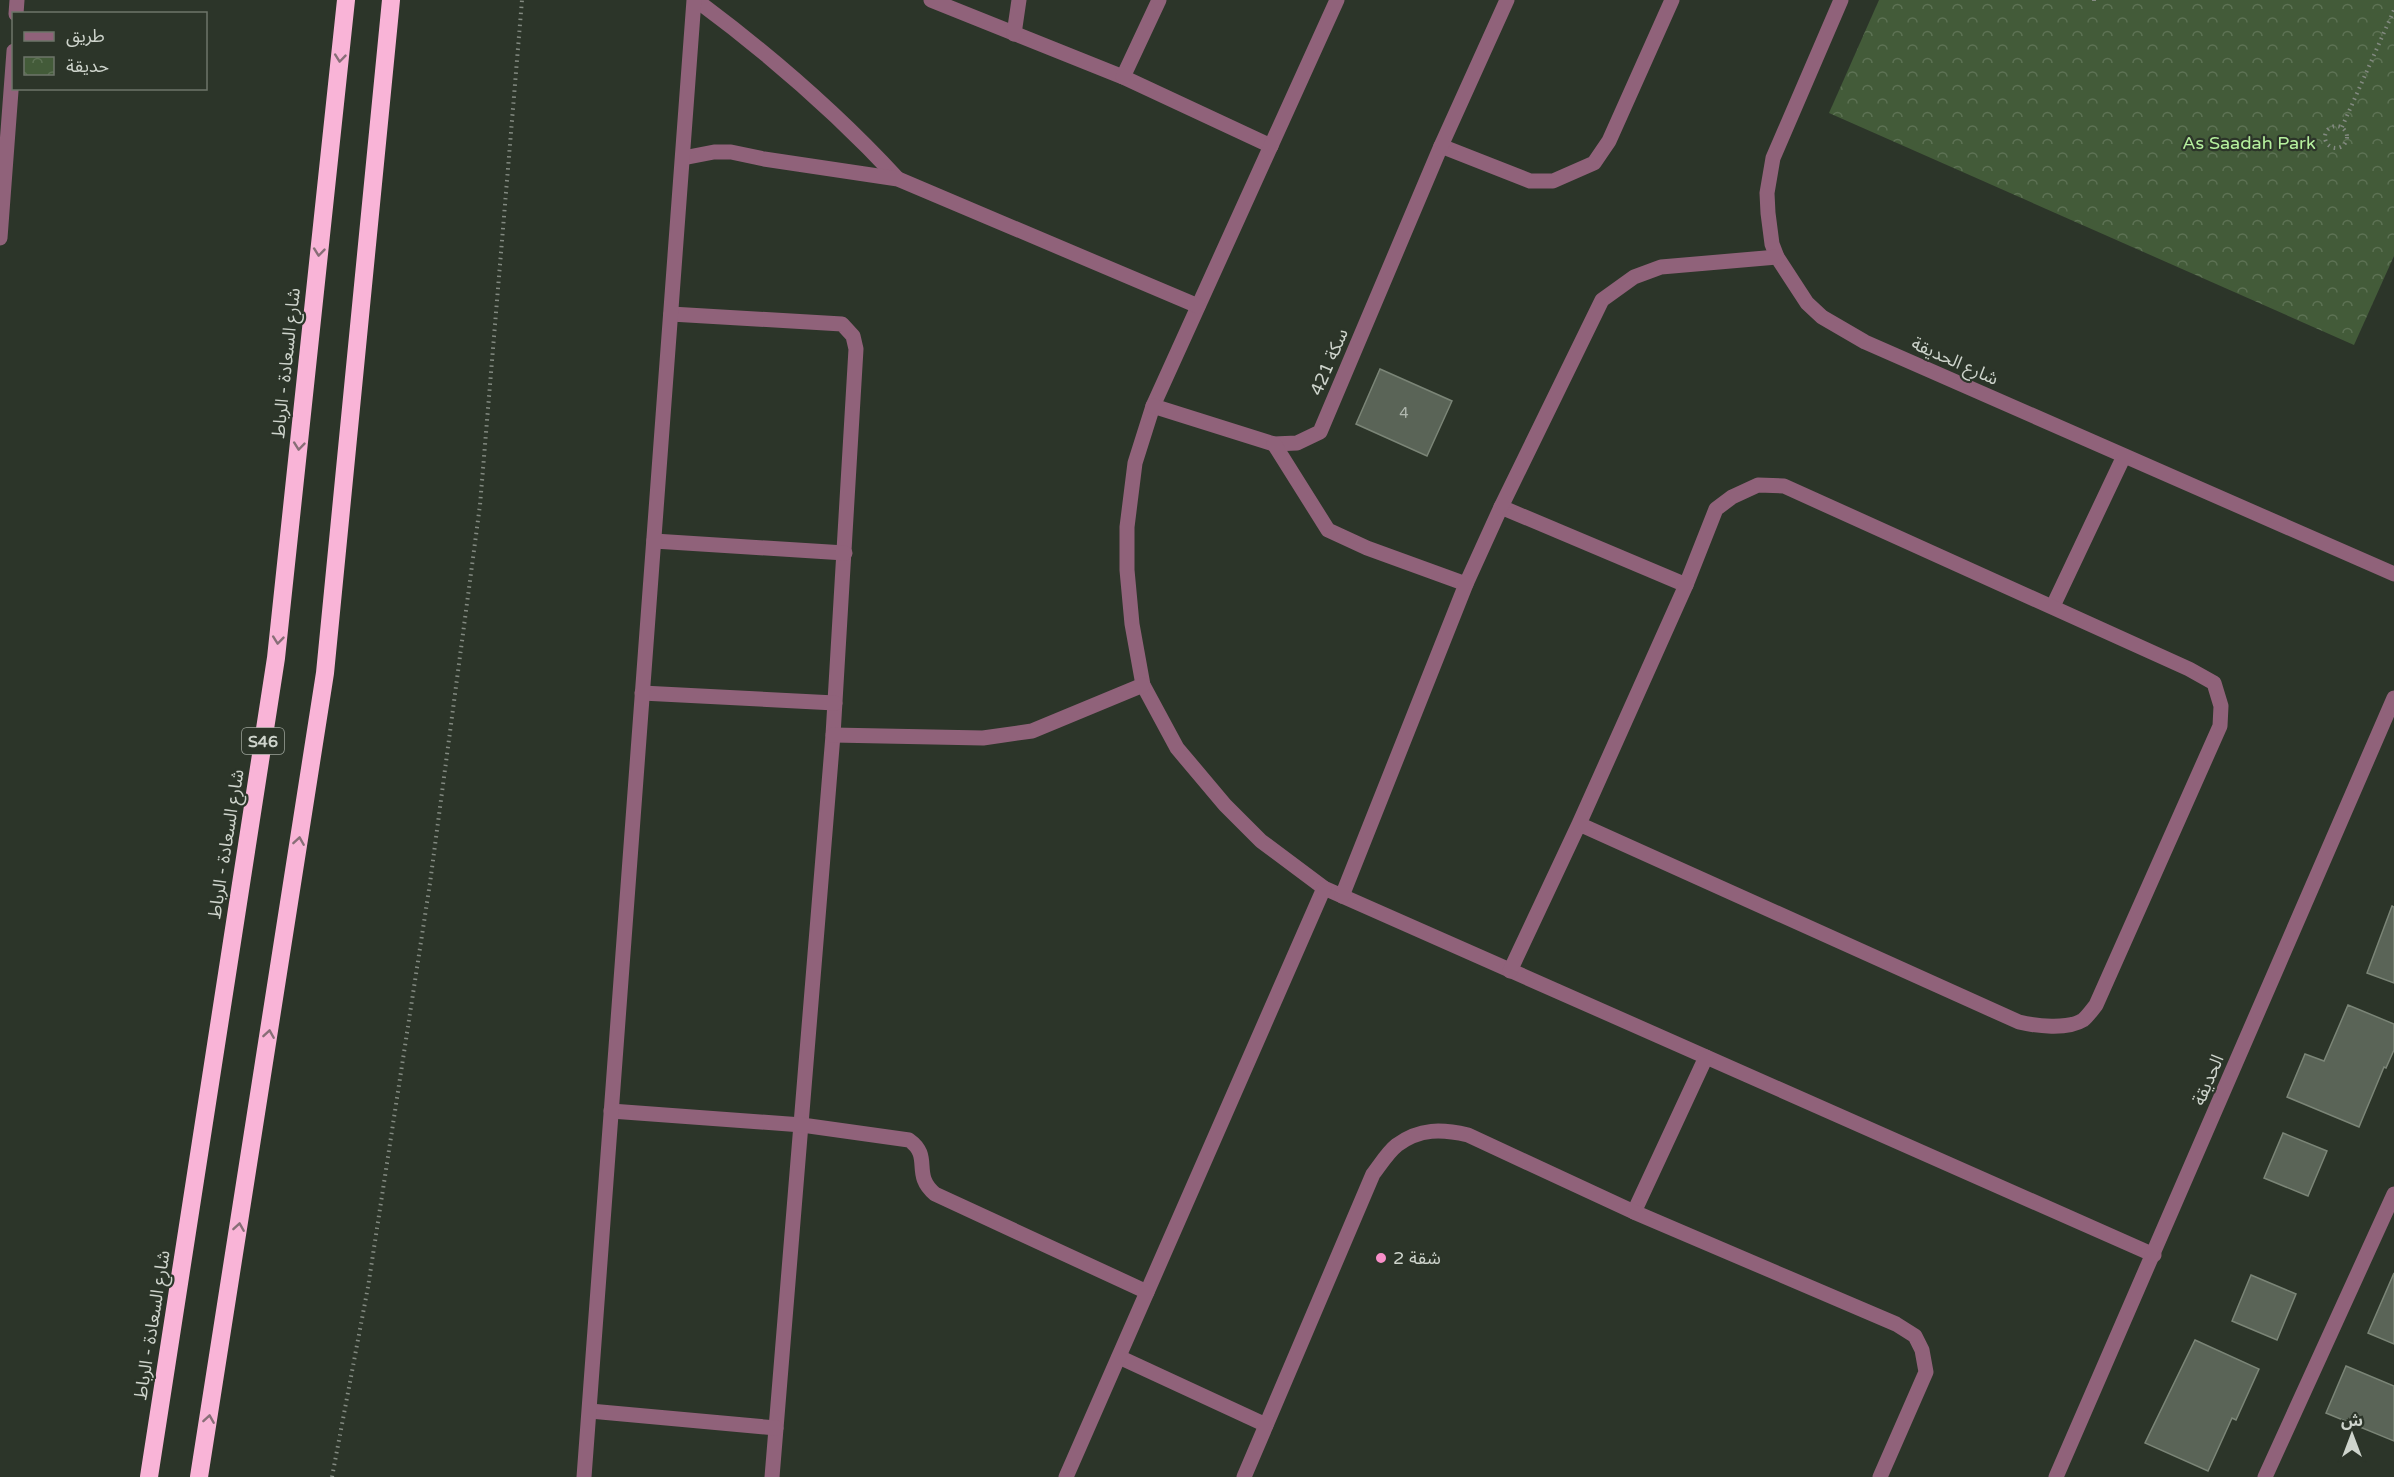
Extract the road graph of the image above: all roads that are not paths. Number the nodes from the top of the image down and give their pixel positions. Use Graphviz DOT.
graph roads {
  1 [pos="346,0"];
  2 [pos="391,0"];
  3 [pos="695,0"];
  4 [pos="931,0"];
  5 [pos="1019,0"];
  6 [pos="1159,0"];
  7 [pos="1336,0"];
  8 [pos="1672,0"];
  9 [pos="1841,0"];
  10 [pos="1504,1"];
  11 [pos="1014,33"];
  12 [pos="1123,77"];
  13 [pos="12,78"];
  14 [pos="1271,146"];
  15 [pos="1441,146"];
  16 [pos="682,158"];
  17 [pos="898,179"];
  18 [pos="0,238"];
  19 [pos="1777,256"];
  20 [pos="1198,306"];
  21 [pos="671,314"];
  22 [pos="1154,406"];
  23 [pos="1274,444"];
  24 [pos="2124,456"];
  25 [pos="1501,507"];
  26 [pos="654,541"];
  27 [pos="845,553"];
  28 [pos="2394,574"];
  29 [pos="1466,584"];
  30 [pos="1686,585"];
  31 [pos="2053,606"];
  32 [pos="1143,685"];
  33 [pos="642,693"];
  34 [pos="2394,698"];
  35 [pos="835,702"];
  36 [pos="833,735"];
  37 [pos="1579,824"];
  38 [pos="1324,888"];
  39 [pos="1342,896"];
  40 [pos="1510,970"];
  41 [pos="1706,1057"];
  42 [pos="611,1111"];
  43 [pos="802,1125"];
  44 [pos="2394,1194"];
  45 [pos="1634,1212"];
  46 [pos="2154,1255"];
  47 [pos="1147,1292"];
  48 [pos="1119,1358"];
  49 [pos="590,1411"];
  50 [pos="1266,1425"];
  51 [pos="776,1428"];
  52 [pos="149,1477"];
  53 [pos="199,1477"];
  54 [pos="584,1477"];
  55 [pos="772,1477"];
  56 [pos="1066,1477"];
  57 [pos="1244,1477"];
  58 [pos="1880,1477"];
  59 [pos="2056,1477"];
  60 [pos="2265,1477"];
  1 -- 52 [label="highway, شارع السعادة - الرباط / S46, one-way"];
  53 -- 2 [label="highway, one-way"];
  3 -- 16 [label="street"];
  3 -- 17 [label="street"];
  4 -- 11 [label="street"];
  5 -- 11 [label="street"];
  6 -- 12 [label="street"];
  7 -- 14 [label="street"];
  8 -- 15 [label="street"];
  9 -- 19 [label="street, شارع الحديقة"];
  10 -- 15 [label="street, سكة 421"];
  11 -- 12 [label="street"];
  12 -- 14 [label="street"];
  13 -- 18 [label="street"];
  14 -- 20 [label="street"];
  15 -- 23 [label="street, سكة 421"];
  16 -- 17 [label="street"];
  16 -- 21 [label="street"];
  17 -- 20 [label="street"];
  19 -- 24 [label="street, شارع الحديقة"];
  19 -- 25 [label="street"];
  20 -- 22 [label="street"];
  21 -- 26 [label="street"];
  21 -- 27 [label="street"];
  22 -- 23 [label="street, سكة 421"];
  22 -- 32 [label="street"];
  23 -- 29 [label="street"];
  24 -- 28 [label="street, شارع الحديقة"];
  24 -- 31 [label="street"];
  25 -- 29 [label="street"];
  25 -- 30 [label="street"];
  26 -- 27 [label="street"];
  26 -- 33 [label="street"];
  27 -- 35 [label="street"];
  29 -- 39 [label="street"];
  30 -- 31 [label="street"];
  30 -- 37 [label="street"];
  31 -- 37 [label="street"];
  32 -- 36 [label="street"];
  32 -- 38 [label="street"];
  33 -- 35 [label="street"];
  33 -- 42 [label="street"];
  34 -- 46 [label="street, الحديقة"];
  35 -- 36 [label="street"];
  36 -- 43 [label="street"];
  37 -- 40 [label="street"];
  38 -- 39 [label="street"];
  38 -- 47 [label="street"];
  39 -- 40 [label="street"];
  40 -- 41 [label="street"];
  41 -- 45 [label="street"];
  41 -- 46 [label="street"];
  42 -- 43 [label="street"];
  42 -- 49 [label="street"];
  43 -- 47 [label="street"];
  43 -- 51 [label="street"];
  44 -- 60 [label="street"];
  45 -- 50 [label="street"];
  45 -- 58 [label="street"];
  46 -- 59 [label="street, الحديقة"];
  47 -- 48 [label="street"];
  48 -- 50 [label="street"];
  48 -- 56 [label="street"];
  49 -- 51 [label="street"];
  49 -- 54 [label="street"];
  50 -- 57 [label="street"];
  51 -- 55 [label="street"];
}
